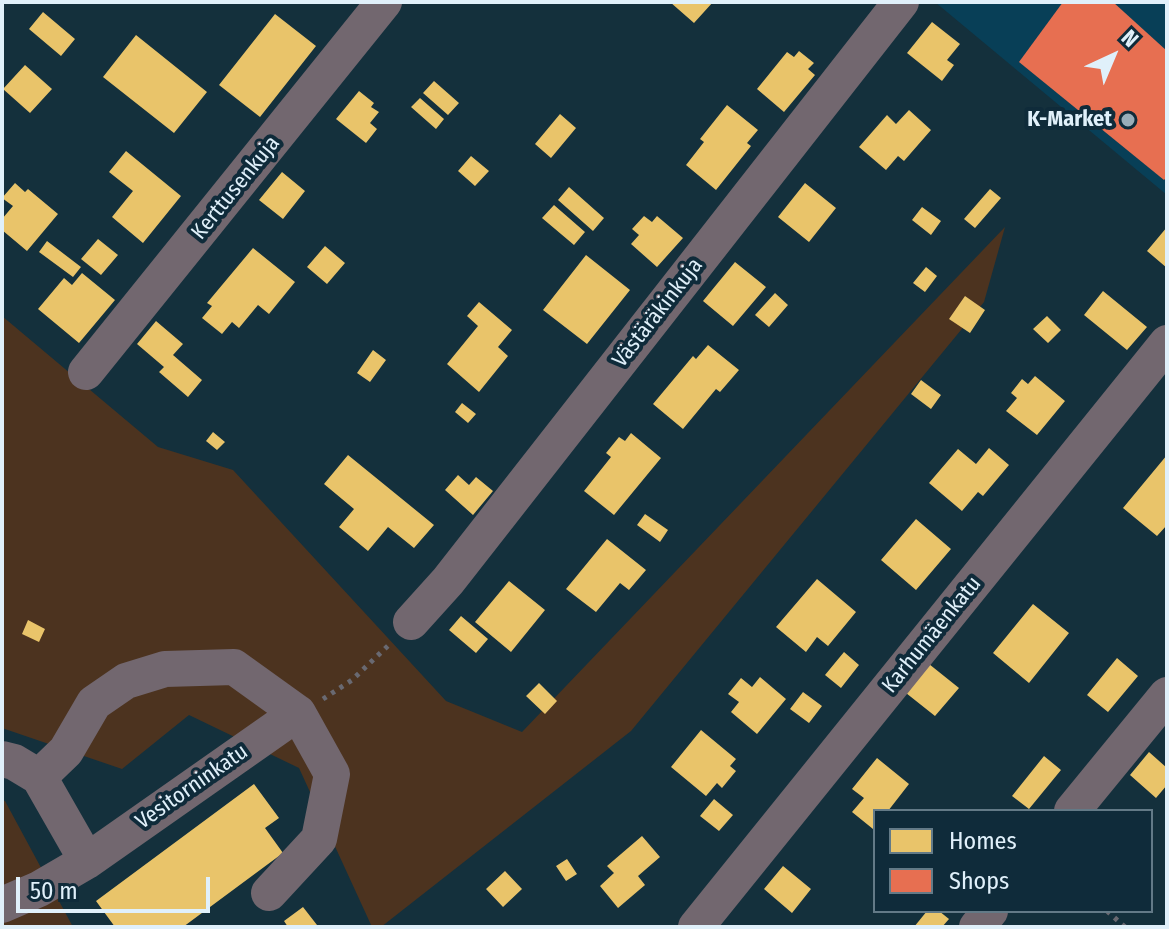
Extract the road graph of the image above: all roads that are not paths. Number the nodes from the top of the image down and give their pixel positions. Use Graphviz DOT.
graph roads {
  1 [pos="384,2"];
  2 [pos="901,2"];
  3 [pos="1167,343"];
  4 [pos="86,372"];
  5 [pos="411,622"];
  6 [pos="1167,695"];
  7 [pos="298,713"];
  8 [pos="2,759"];
  9 [pos="39,777"];
  10 [pos="1074,809"];
  11 [pos="87,861"];
  12 [pos="269,893"];
  13 [pos="2,905"];
  14 [pos="696,927"];
  1 -- 4 [label="street, Kerttusenkuja"];
  2 -- 5 [label="street, Västäräkinkuja"];
  3 -- 14 [label="street, Karhumäenkatu"];
  6 -- 10 [label="street"];
  7 -- 9 [label="street"];
  7 -- 11 [label="street, Vesitorninkatu"];
  7 -- 12 [label="street"];
  8 -- 9 [label="street"];
  9 -- 11 [label="street"];
  11 -- 13 [label="street, Vesitorninkatu"];
}
